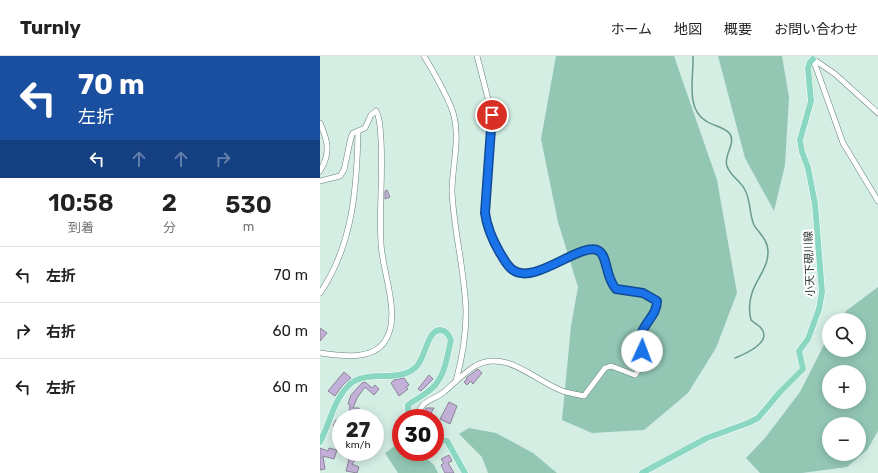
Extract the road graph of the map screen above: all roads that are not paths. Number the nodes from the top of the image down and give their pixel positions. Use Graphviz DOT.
graph roads {
  1 [pos="424,56"];
  2 [pos="477,56"];
  3 [pos="813,59"];
  4 [pos="878,113"];
  5 [pos="320,123"];
  6 [pos="358,131"];
  7 [pos="320,171"];
  8 [pos="320,181"];
  9 [pos="878,201"];
  10 [pos="320,293"];
  11 [pos="320,353"];
  12 [pos="456,382"];
  13 [pos="408,409"];
  14 [pos="419,409"];
  15 [pos="444,440"];
  16 [pos="320,442"];
  17 [pos="464,473"];
  18 [pos="642,473"];
  1 -- 12 [label="street"];
  2 -- 12 [label="street"];
  3 -- 4 [label="street"];
  3 -- 9 [label="street"];
  3 -- 18 [label="main road, 小天下硯川線"];
  5 -- 7 [label="street"];
  6 -- 8 [label="street"];
  6 -- 10 [label="street"];
  6 -- 11 [label="street"];
  12 -- 14 [label="street"];
  13 -- 16 [label="main road"];
  15 -- 17 [label="main road"];
}
